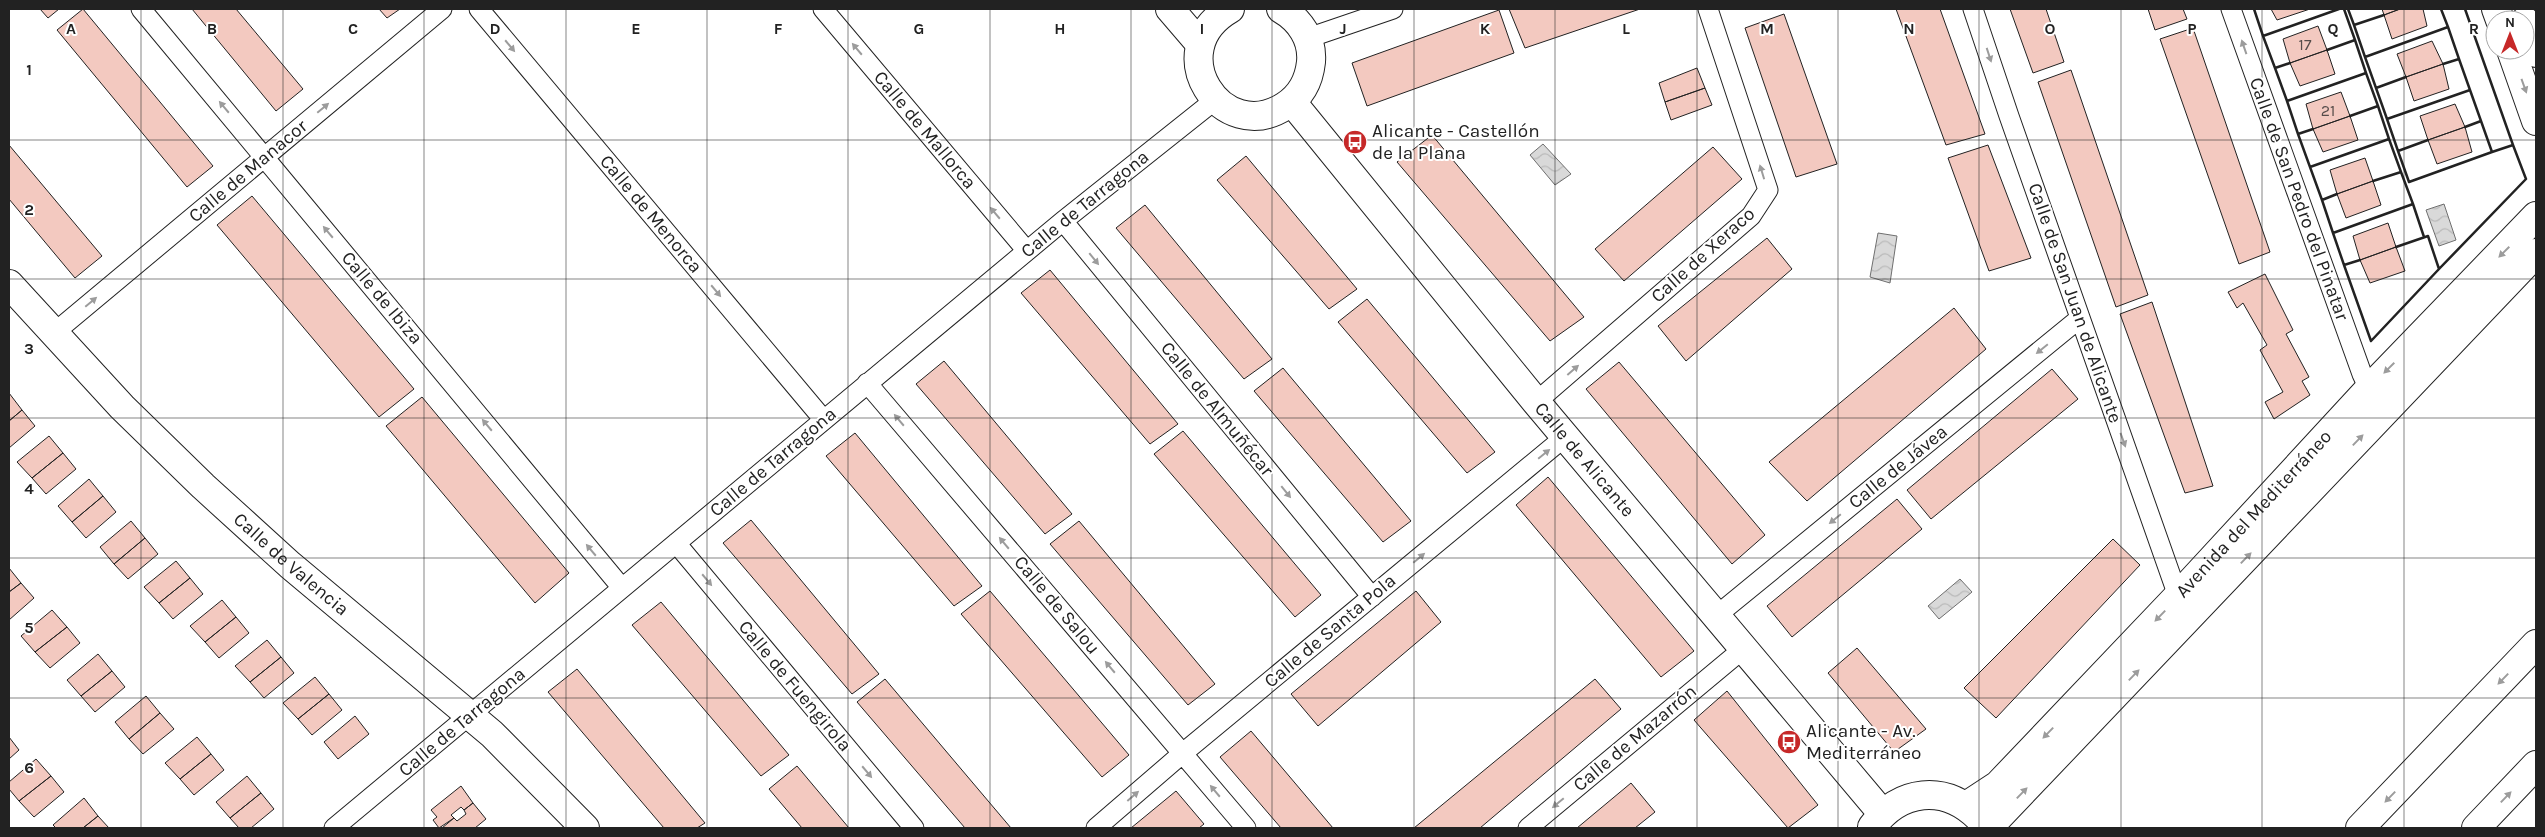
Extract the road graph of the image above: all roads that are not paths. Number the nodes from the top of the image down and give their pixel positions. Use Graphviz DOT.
graph roads {
  1 [pos="141,9"];
  2 [pos="442,9"];
  3 [pos="478,9"];
  4 [pos="823,9"];
  5 [pos="1170,9"];
  6 [pos="1230,9"];
  7 [pos="1281,9"];
  8 [pos="1393,9"];
  9 [pos="1708,9"];
  10 [pos="1973,9"];
  11 [pos="2231,9"];
  12 [pos="1308,38"];
  13 [pos="1200,44"];
  14 [pos="2515,60"];
  15 [pos="1215,100"];
  16 [pos="1292,102"];
  17 [pos="2536,121"];
  18 [pos="266,156"];
  19 [pos="2536,216"];
  20 [pos="1063,221"];
  21 [pos="1027,251"];
  22 [pos="2536,253"];
  23 [pos="9,284"];
  24 [pos="2080,318"];
  25 [pos="54,333"];
  26 [pos="867,382"];
  27 [pos="2370,388"];
  28 [pos="1536,402"];
  29 [pos="823,419"];
  30 [pos="1566,436"];
  31 [pos="676,543"];
  32 [pos="622,588"];
  33 [pos="2178,596"];
  34 [pos="1372,597"];
  35 [pos="1716,616"];
  36 [pos="2536,644"];
  37 [pos="1743,649"];
  38 [pos="469,715"];
  39 [pos="1183,753"];
  40 [pos="2536,765"];
  41 [pos="1966,806"];
  42 [pos="1876,821"];
  43 [pos="334,828"];
  44 [pos="585,828"];
  45 [pos="914,828"];
  46 [pos="1096,828"];
  47 [pos="1246,828"];
  48 [pos="1528,828"];
  49 [pos="1987,828"];
  50 [pos="2360,828"];
  51 [pos="2476,828"];
  18 -- 1 [label="street, Calle de Ibiza, one-way"];
  18 -- 2 [label="street, Calle de Manacor, one-way"];
  3 -- 29 [label="street, Calle de Menorca, one-way"];
  21 -- 4 [label="street, Calle de Mallorca, one-way"];
  5 -- 13 [label="main road"];
  6 -- 13 [label="main road"];
  7 -- 12 [label="main road"];
  8 -- 12 [label="street"];
  28 -- 9 [label="street, Calle de Xeraco, one-way"];
  10 -- 24 [label="street, Calle de San Juan de Alicante, one-way"];
  27 -- 11 [label="street, Calle de San Pedro del Pinatar, one-way"];
  12 -- 16 [label="main road"];
  13 -- 15 [label="main road"];
  14 -- 17 [label="main road, one-way"];
  15 -- 16 [label="main road"];
  15 -- 20 [label="street, Calle de Tarragona"];
  16 -- 28 [label="main road, Calle de Alicante"];
  25 -- 18 [label="street, Calle de Manacor, one-way"];
  32 -- 18 [label="street, Calle de Ibiza, one-way"];
  19 -- 27 [label="main road, Avenida del Mediterráneo, one-way"];
  20 -- 21 [label="street, Calle de Tarragona"];
  20 -- 34 [label="street, Calle de Almuñécar, one-way"];
  21 -- 26 [label="street, Calle de Tarragona"];
  49 -- 22 [label="main road, Avenida del Mediterráneo, one-way"];
  23 -- 25 [label="main road, Calle de Valencia"];
  24 -- 33 [label="street, Calle de San Juan de Alicante, one-way"];
  24 -- 35 [label="street, Calle de Jávea, one-way"];
  25 -- 38 [label="main road, Calle de Valencia"];
  26 -- 29 [label="street, Calle de Tarragona"];
  39 -- 26 [label="street, Calle de Salou, one-way"];
  27 -- 33 [label="main road, Avenida del Mediterráneo"];
  28 -- 30 [label="main road, Calle de Alicante"];
  29 -- 31 [label="street, Calle de Tarragona"];
  34 -- 30 [label="street, Calle de Santa Pola, one-way"];
  30 -- 35 [label="main road, Calle de Alicante"];
  31 -- 32 [label="street, Calle de Tarragona"];
  31 -- 45 [label="street, Calle de Fuengirola, one-way"];
  32 -- 38 [label="street, Calle de Tarragona"];
  33 -- 41 [label="main road, Avenida del Mediterráneo, one-way"];
  34 -- 39 [label="street, Calle de Santa Pola"];
  35 -- 37 [label="main road, Calle de Alicante"];
  36 -- 50 [label="main road, one-way"];
  37 -- 42 [label="main road, Calle de Alicante"];
  37 -- 48 [label="street, Calle de Mazarrón, one-way"];
  38 -- 43 [label="street, Calle de Tarragona"];
  38 -- 44 [label="main road, Calle de Valencia"];
  46 -- 39 [label="street, Calle de Santa Pola, one-way"];
  47 -- 39 [label="street, Calle de Salou, one-way"];
  51 -- 40 [label="main road, one-way"];
  41 -- 42 [label="main road"];
  41 -- 49 [label="main road"];
}
